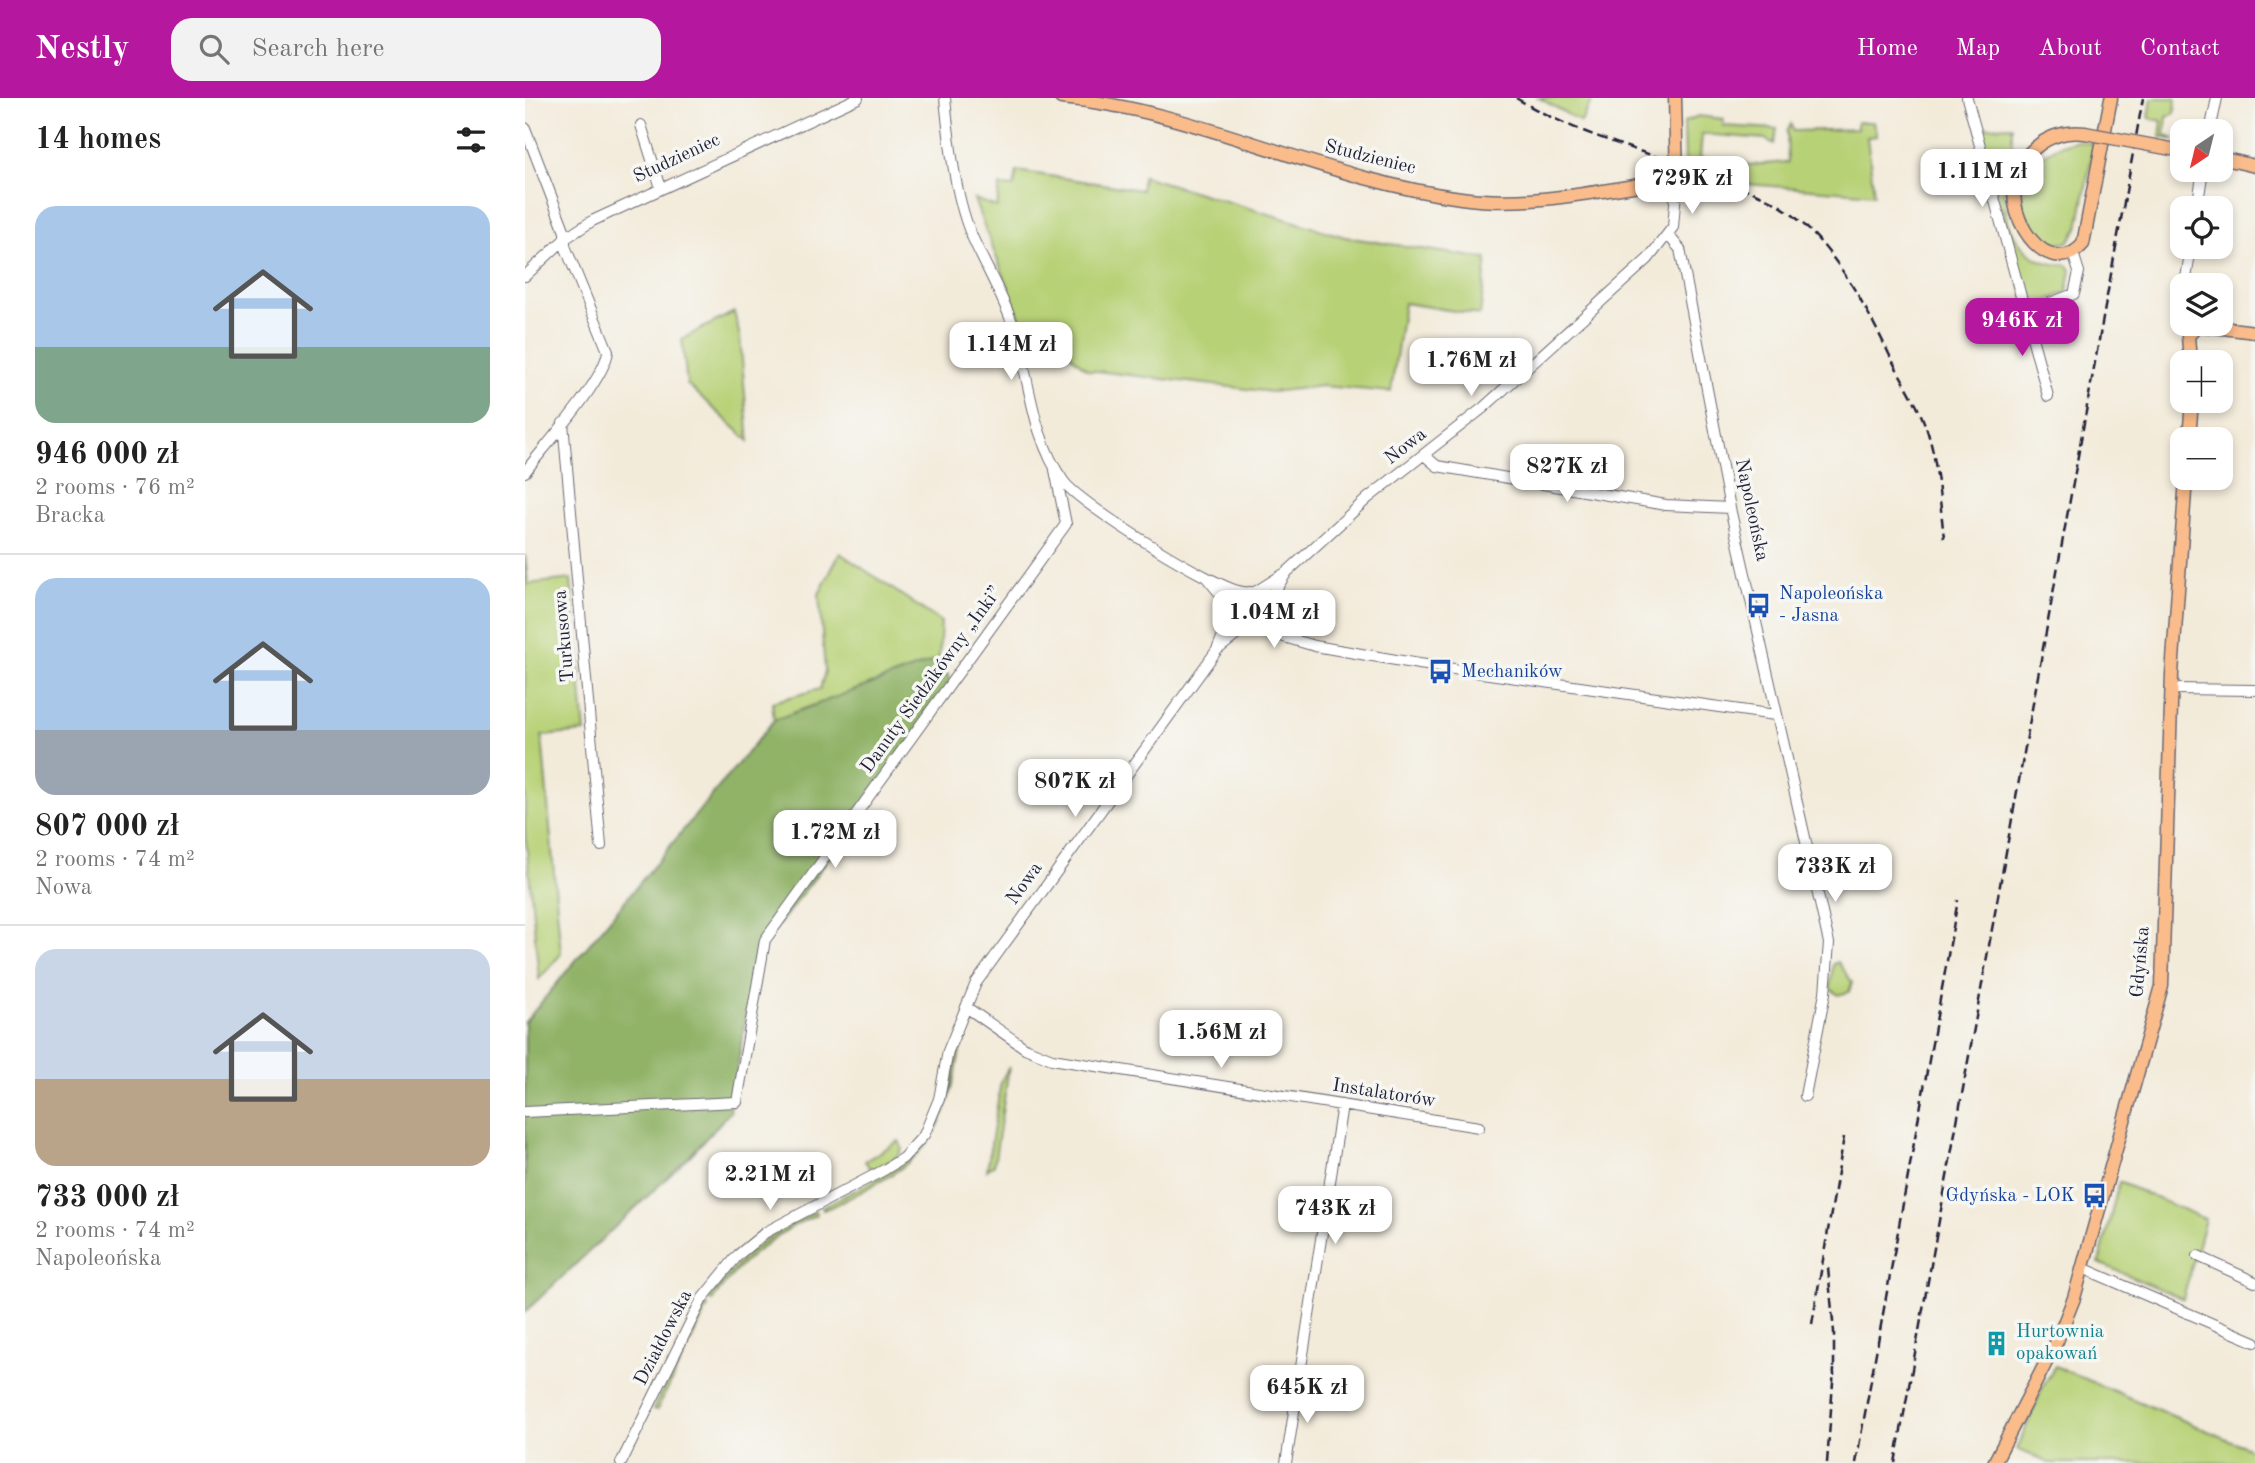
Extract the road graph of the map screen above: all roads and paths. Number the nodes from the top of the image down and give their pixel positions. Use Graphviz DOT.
graph roads {
  1 [pos="858,98"];
  2 [pos="945,98"];
  3 [pos="1061,98"];
  4 [pos="1675,98"];
  5 [pos="1967,98"];
  6 [pos="2111,98"];
  7 [pos="2217,98"];
  8 [pos="2213,119"];
  9 [pos="641,125"];
  10 [pos="525,128"];
  11 [pos="2170,149"];
  12 [pos="2233,160"];
  13 [pos="2255,166"];
  14 [pos="1677,178"];
  15 [pos="661,188"];
  16 [pos="1668,235"];
  17 [pos="566,238"];
  18 [pos="2073,253"];
  19 [pos="525,276"];
  20 [pos="2026,312"];
  21 [pos="2233,330"];
  22 [pos="2255,332"];
  23 [pos="2048,396"];
  24 [pos="563,423"];
  25 [pos="1424,455"];
  26 [pos="1053,465"];
  27 [pos="525,472"];
  28 [pos="2185,490"];
  29 [pos="1730,508"];
  30 [pos="1287,572"];
  31 [pos="1207,578"];
  32 [pos="1244,592"];
  33 [pos="1255,592"];
  34 [pos="1268,603"];
  35 [pos="1231,611"];
  36 [pos="1268,617"];
  37 [pos="1244,629"];
  38 [pos="1257,629"];
  39 [pos="1294,638"];
  40 [pos="1216,650"];
  41 [pos="2172,689"];
  42 [pos="2255,690"];
  43 [pos="1775,715"];
  44 [pos="601,846"];
  45 [pos="966,1007"];
  46 [pos="1805,1096"];
  47 [pos="1342,1105"];
  48 [pos="525,1112"];
  49 [pos="1479,1127"];
  50 [pos="2197,1256"];
  51 [pos="2085,1269"];
  52 [pos="2255,1282"];
  53 [pos="2255,1342"];
  54 [pos="621,1463"];
  55 [pos="1286,1463"];
  56 [pos="1994,1463"];
  1 -- 15 [label="street, Studzieniec"];
  2 -- 26 [label="street"];
  3 -- 14 [label="main road, Studzieniec"];
  4 -- 14 [label="main road"];
  5 -- 20 [label="street"];
  6 -- 18 [label="main road"];
  7 -- 8 [label="street"];
  9 -- 15 [label="street"];
  10 -- 17 [label="street"];
  11 -- 18 [label="main road, bridge"];
  12 -- 13 [label="main road"];
  14 -- 16 [label="street"];
  15 -- 17 [label="street, Studzieniec"];
  16 -- 25 [label="street, Nowa"];
  16 -- 29 [label="street, Napoleońska"];
  17 -- 19 [label="street, Studzieniec"];
  17 -- 24 [label="street"];
  18 -- 20 [label="street"];
  20 -- 23 [label="street"];
  21 -- 22 [label="main road"];
  24 -- 27 [label="street"];
  24 -- 44 [label="street, Turkusowa"];
  25 -- 29 [label="street"];
  25 -- 30 [label="street, Nowa"];
  26 -- 31 [label="street"];
  26 -- 48 [label="street, Danuty Siedzikówny „Inki”"];
  28 -- 41 [label="main road, Gdyńska"];
  29 -- 43 [label="street, Napoleońska"];
  30 -- 33 [label="street, Nowa"];
  30 -- 34 [label="street, Nowa"];
  31 -- 32 [label="street"];
  31 -- 35 [label="street"];
  32 -- 33 [label="street"];
  32 -- 35 [label="street"];
  33 -- 34 [label="street"];
  34 -- 36 [label="street"];
  35 -- 37 [label="street"];
  35 -- 40 [label="street, Nowa"];
  36 -- 38 [label="street"];
  36 -- 39 [label="street"];
  37 -- 38 [label="street"];
  37 -- 40 [label="street, Nowa"];
  38 -- 39 [label="street"];
  39 -- 43 [label="street"];
  40 -- 45 [label="street, Nowa"];
  41 -- 42 [label="street"];
  41 -- 51 [label="main road, Gdyńska"];
  43 -- 46 [label="street, Napoleońska"];
  45 -- 47 [label="street, Instalatorów"];
  45 -- 54 [label="street, Działdowska"];
  47 -- 49 [label="street, Instalatorów"];
  47 -- 55 [label="street"];
  50 -- 52 [label="street"];
  51 -- 53 [label="street"];
  51 -- 56 [label="main road, Gdyńska"];
}
